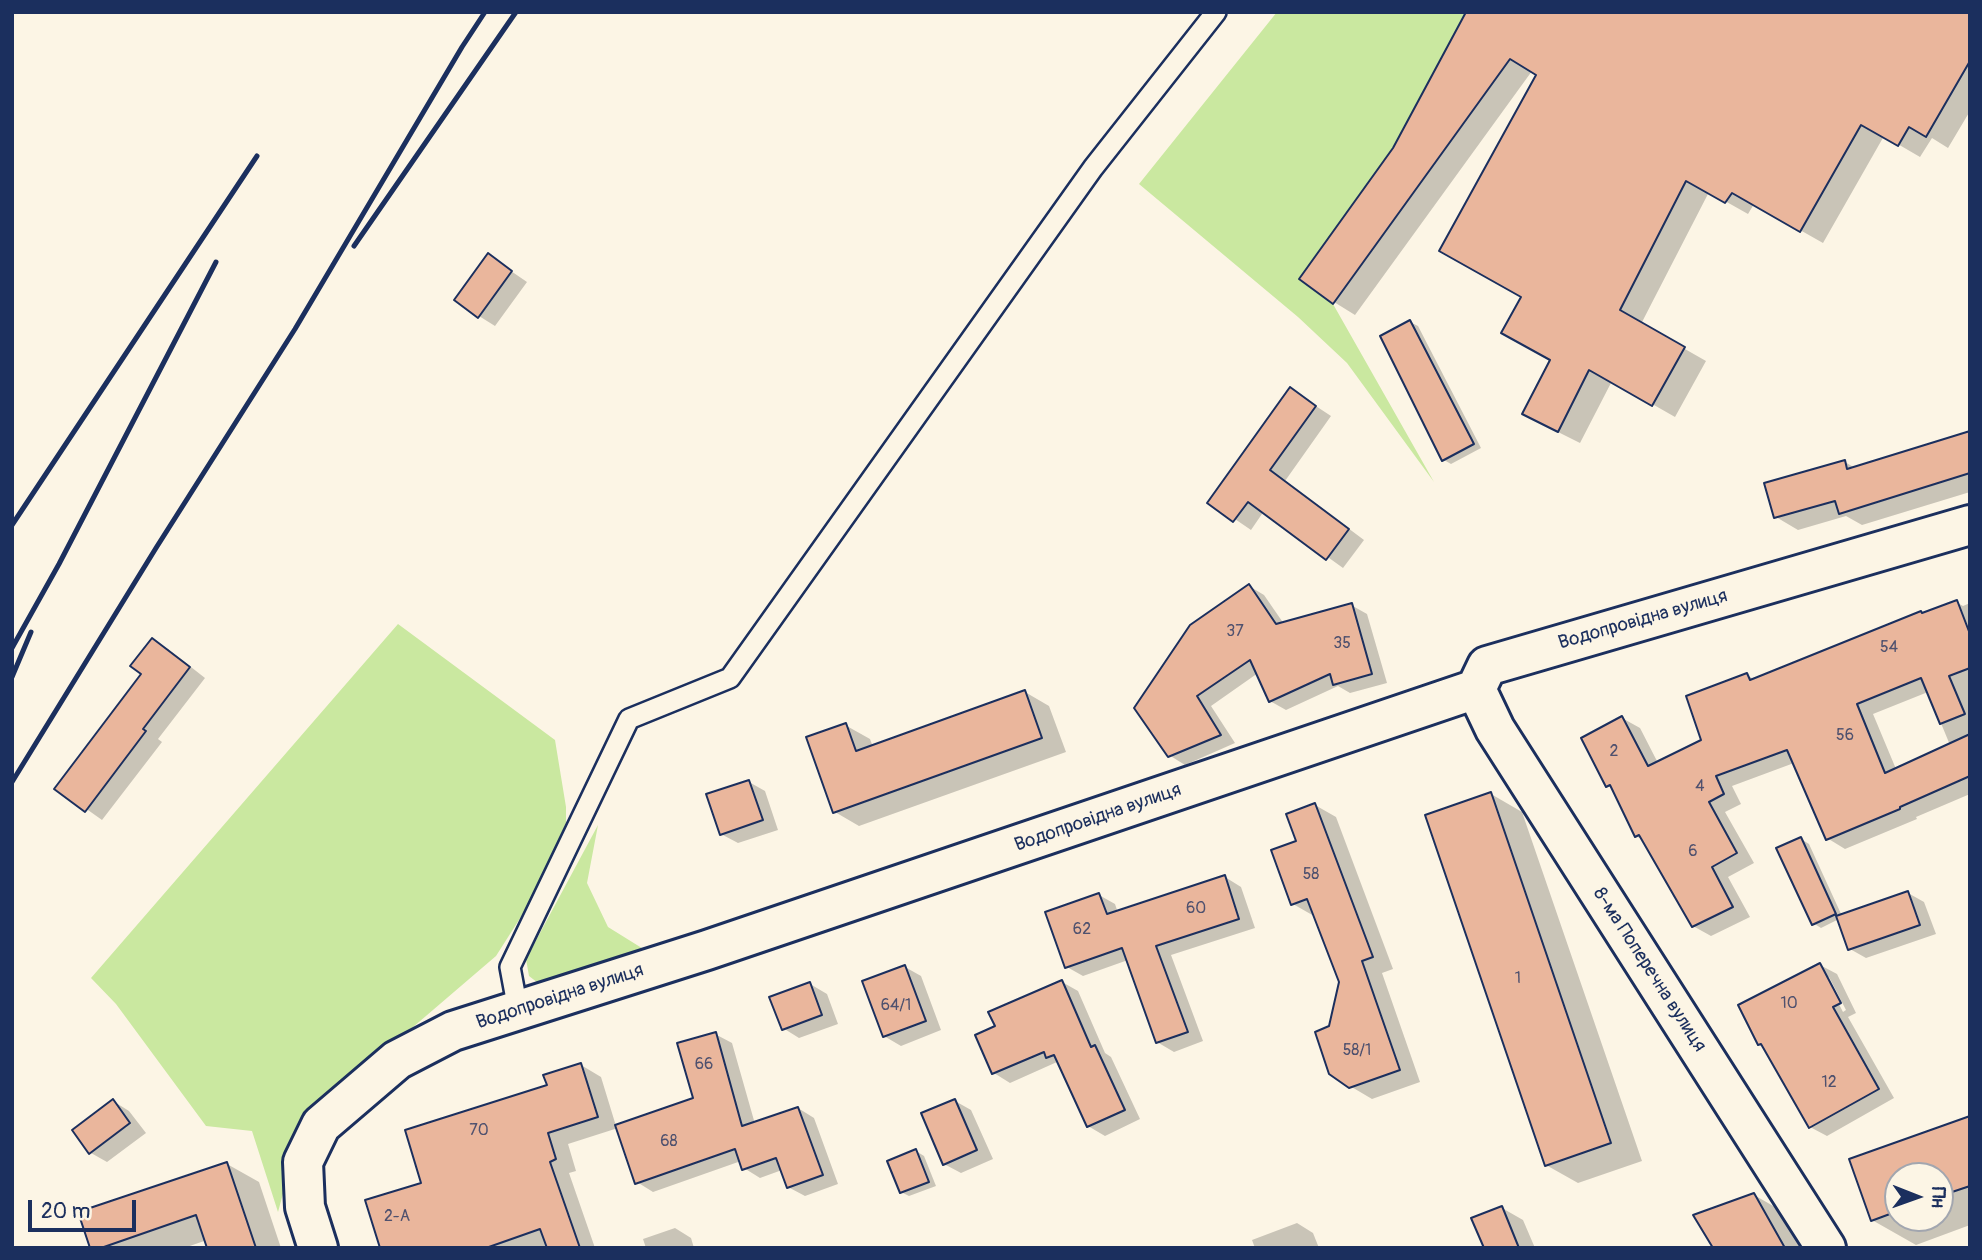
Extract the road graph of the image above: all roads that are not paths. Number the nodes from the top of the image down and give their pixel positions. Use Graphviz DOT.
graph roads {
  1 [pos="1216,12"];
  2 [pos="1970,525"];
  3 [pos="1476,689"];
  4 [pos="519,1010"];
  5 [pos="318,1248"];
  6 [pos="1826,1248"];
  1 -- 4 [label="lane"];
  2 -- 3 [label="street, Водопровідна вулиця"];
  3 -- 4 [label="street, Водопровідна вулиця"];
  3 -- 6 [label="street, 8-ма Поперечна вулиця"];
  4 -- 5 [label="street, Водопровідна вулиця"];
}
